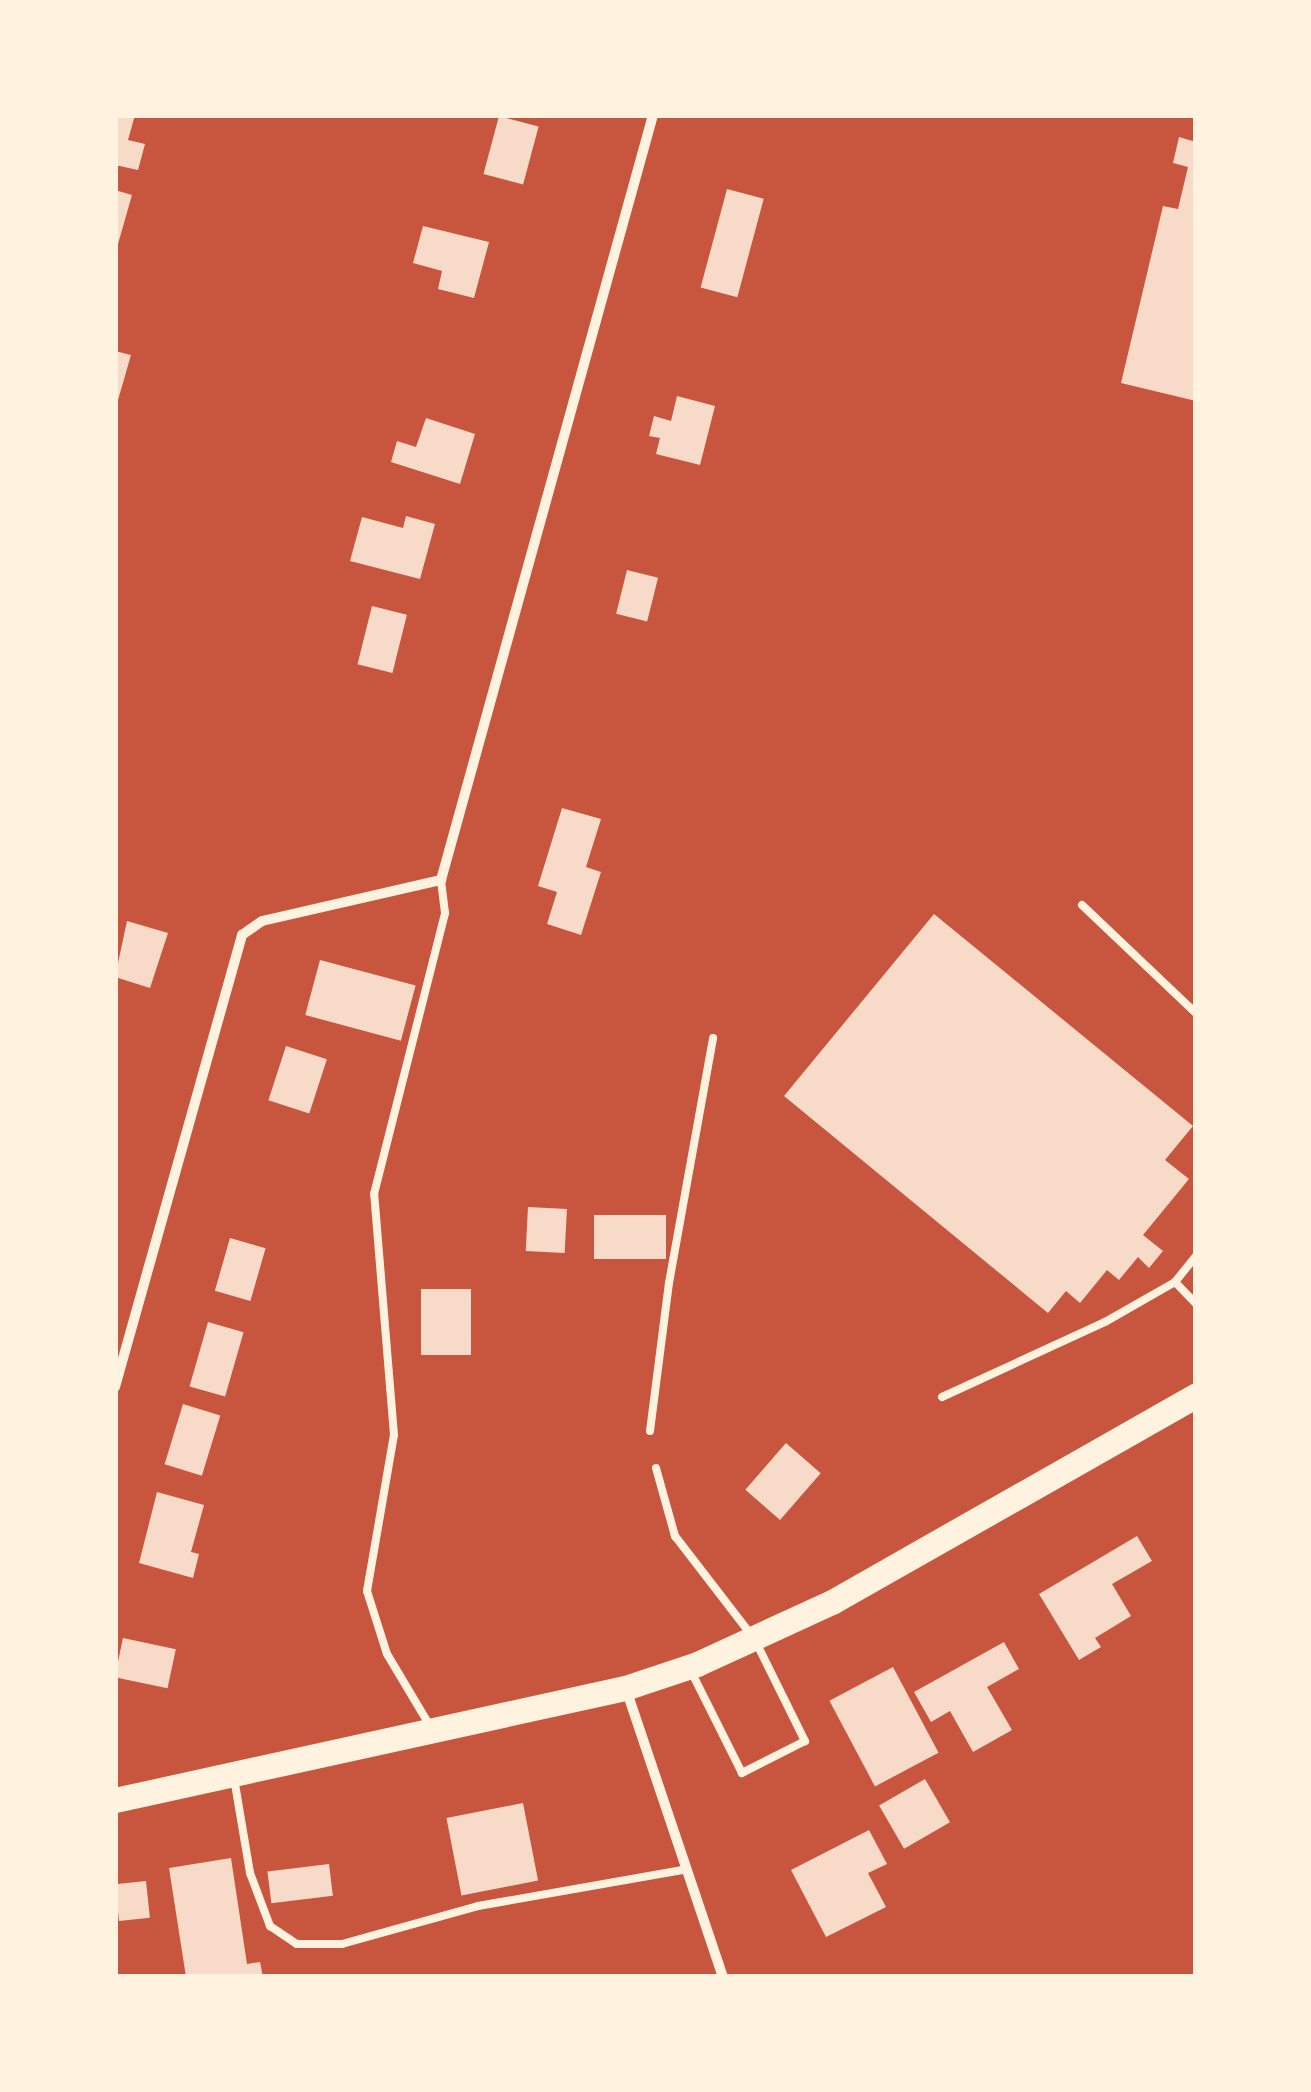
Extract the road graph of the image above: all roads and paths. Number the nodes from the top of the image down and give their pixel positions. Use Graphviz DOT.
graph roads {
  1 [pos="653,115"];
  2 [pos="441,880"];
  3 [pos="1082,905"];
  4 [pos="1196,1013"];
  5 [pos="713,1038"];
  6 [pos="1196,1256"];
  7 [pos="1176,1282"];
  8 [pos="1196,1304"];
  9 [pos="115,1387"];
  10 [pos="1196,1394"];
  11 [pos="942,1396"];
  12 [pos="650,1431"];
  13 [pos="656,1468"];
  14 [pos="756,1640"];
  15 [pos="689,1666"];
  16 [pos="625,1688"];
  17 [pos="433,1730"];
  18 [pos="233,1773"];
  19 [pos="115,1800"];
  20 [pos="686,1870"];
  21 [pos="723,1977"];
  1 -- 2 [label="street"];
  2 -- 9 [label="street"];
  2 -- 17 [label="lane"];
  3 -- 4 [label="lane"];
  5 -- 12 [label="lane"];
  6 -- 7 [label="lane"];
  7 -- 8 [label="lane"];
  7 -- 11 [label="lane"];
  10 -- 14 [label="main road"];
  13 -- 14 [label="lane"];
  14 -- 15 [label="main road"];
  14 -- 15 [label="lane"];
  15 -- 16 [label="main road"];
  16 -- 17 [label="main road"];
  16 -- 20 [label="street"];
  17 -- 18 [label="main road"];
  18 -- 19 [label="main road"];
  18 -- 20 [label="lane"];
  20 -- 21 [label="street"];
}
